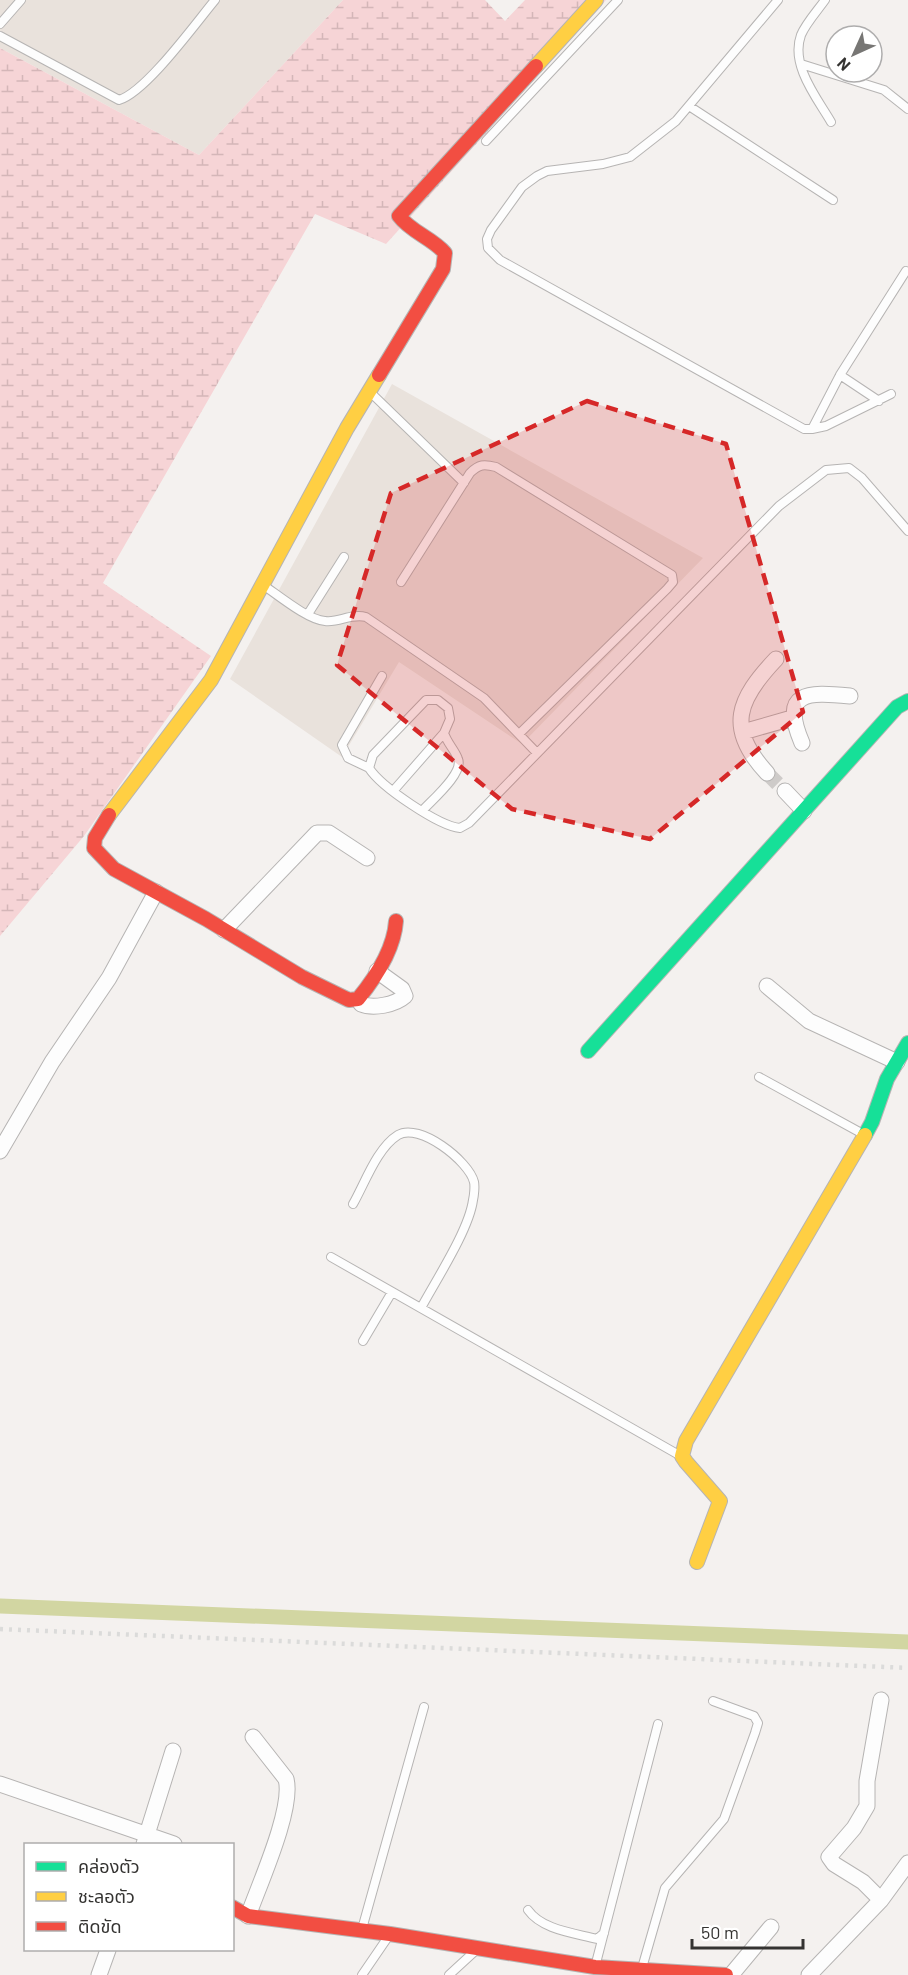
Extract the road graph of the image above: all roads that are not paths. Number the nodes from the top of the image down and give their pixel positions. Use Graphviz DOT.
graph roads {
  1 [pos="21,0"];
  2 [pos="215,0"];
  3 [pos="596,0"];
  4 [pos="618,0"];
  5 [pos="778,0"];
  6 [pos="825,0"];
  7 [pos="0,24"];
  8 [pos="0,36"];
  9 [pos="801,64"];
  10 [pos="689,106"];
  11 [pos="908,109"];
  12 [pos="831,122"];
  13 [pos="486,141"];
  14 [pos="833,200"];
  15 [pos="906,272"];
  16 [pos="840,375"];
  17 [pos="369,391"];
  18 [pos="891,394"];
  19 [pos="879,401"];
  20 [pos="812,429"];
  21 [pos="464,483"];
  22 [pos="908,531"];
  23 [pos="344,557"];
  24 [pos="401,582"];
  25 [pos="262,585"];
  26 [pos="308,614"];
  27 [pos="776,659"];
  28 [pos="382,676"];
  29 [pos="849,696"];
  30 [pos="908,701"];
  31 [pos="792,718"];
  32 [pos="743,732"];
  33 [pos="444,734"];
  34 [pos="519,734"];
  35 [pos="802,743"];
  36 [pos="537,753"];
  37 [pos="369,768"];
  38 [pos="767,773"];
  39 [pos="394,790"];
  40 [pos="785,791"];
  41 [pos="423,810"];
  42 [pos="804,811"];
  43 [pos="367,858"];
  44 [pos="156,892"];
  45 [pos="396,921"];
  46 [pos="224,930"];
  47 [pos="377,970"];
  48 [pos="767,986"];
  49 [pos="358,999"];
  50 [pos="908,1043"];
  51 [pos="588,1051"];
  52 [pos="897,1062"];
  53 [pos="759,1077"];
  54 [pos="864,1134"];
  55 [pos="0,1151"];
  56 [pos="354,1204"];
  57 [pos="331,1257"];
  58 [pos="392,1292"];
  59 [pos="421,1308"];
  60 [pos="363,1341"];
  61 [pos="682,1456"];
  62 [pos="697,1562"];
  63 [pos="881,1700"];
  64 [pos="713,1701"];
  65 [pos="424,1707"];
  66 [pos="658,1724"];
  67 [pos="253,1737"];
  68 [pos="173,1751"];
  69 [pos="0,1784"];
  70 [pos="146,1839"];
  71 [pos="165,1843"];
  72 [pos="908,1863"];
  73 [pos="881,1900"];
  74 [pos="234,1908"];
  75 [pos="528,1910"];
  76 [pos="248,1916"];
  77 [pos="771,1927"];
  78 [pos="362,1930"];
  79 [pos="605,1932"];
  80 [pos="390,1934"];
  81 [pos="480,1947"];
  82 [pos="108,1951"];
  83 [pos="595,1967"];
  84 [pos="642,1970"];
  85 [pos="686,1974"];
  86 [pos="99,1975"];
  87 [pos="362,1975"];
  88 [pos="449,1975"];
  89 [pos="726,1975"];
  90 [pos="731,1975"];
  91 [pos="809,1975"];
  1 -- 7 [label="lane"];
  2 -- 8 [label="lane"];
  3 -- 17 [label="street"];
  4 -- 13 [label="lane"];
  5 -- 10 [label="lane"];
  6 -- 9 [label="lane"];
  9 -- 11 [label="lane"];
  9 -- 12 [label="lane"];
  10 -- 14 [label="lane"];
  10 -- 20 [label="lane"];
  15 -- 16 [label="lane"];
  16 -- 19 [label="lane"];
  16 -- 20 [label="lane"];
  17 -- 21 [label="lane"];
  17 -- 25 [label="street"];
  18 -- 19 [label="lane"];
  19 -- 20 [label="lane"];
  21 -- 24 [label="lane"];
  21 -- 34 [label="lane"];
  22 -- 36 [label="lane"];
  23 -- 26 [label="lane"];
  25 -- 26 [label="lane"];
  25 -- 44 [label="street"];
  26 -- 34 [label="lane"];
  27 -- 32 [label="street"];
  28 -- 37 [label="lane"];
  29 -- 31 [label="street"];
  30 -- 42 [label="street"];
  31 -- 32 [label="street"];
  31 -- 35 [label="street"];
  32 -- 38 [label="street"];
  33 -- 37 [label="lane"];
  33 -- 39 [label="lane"];
  33 -- 41 [label="lane"];
  34 -- 36 [label="lane"];
  36 -- 41 [label="lane"];
  37 -- 39 [label="lane"];
  39 -- 41 [label="lane"];
  40 -- 42 [label="street"];
  42 -- 51 [label="street"];
  43 -- 46 [label="street"];
  44 -- 46 [label="street"];
  44 -- 55 [label="street"];
  45 -- 47 [label="street"];
  46 -- 49 [label="street"];
  47 -- 49 [label="street"];
  47 -- 49 [label="street"];
  48 -- 52 [label="street"];
  50 -- 52 [label="street"];
  52 -- 54 [label="street"];
  53 -- 54 [label="lane"];
  54 -- 61 [label="street"];
  56 -- 59 [label="lane"];
  57 -- 58 [label="lane"];
  58 -- 59 [label="lane"];
  58 -- 60 [label="lane"];
  59 -- 61 [label="lane"];
  61 -- 62 [label="street"];
  63 -- 73 [label="street"];
  64 -- 84 [label="lane"];
  65 -- 78 [label="lane"];
  66 -- 79 [label="lane"];
  67 -- 76 [label="street"];
  68 -- 70 [label="street"];
  69 -- 70 [label="street"];
  70 -- 71 [label="street"];
  72 -- 73 [label="street"];
  73 -- 91 [label="street"];
  74 -- 76 [label="street"];
  75 -- 79 [label="lane"];
  76 -- 78 [label="street"];
  77 -- 90 [label="street"];
  78 -- 80 [label="street"];
  79 -- 83 [label="lane"];
  80 -- 81 [label="street"];
  80 -- 87 [label="lane"];
  81 -- 83 [label="street"];
  81 -- 88 [label="lane"];
  82 -- 86 [label="street"];
  83 -- 84 [label="street"];
  84 -- 85 [label="street"];
  85 -- 89 [label="street"];
}
